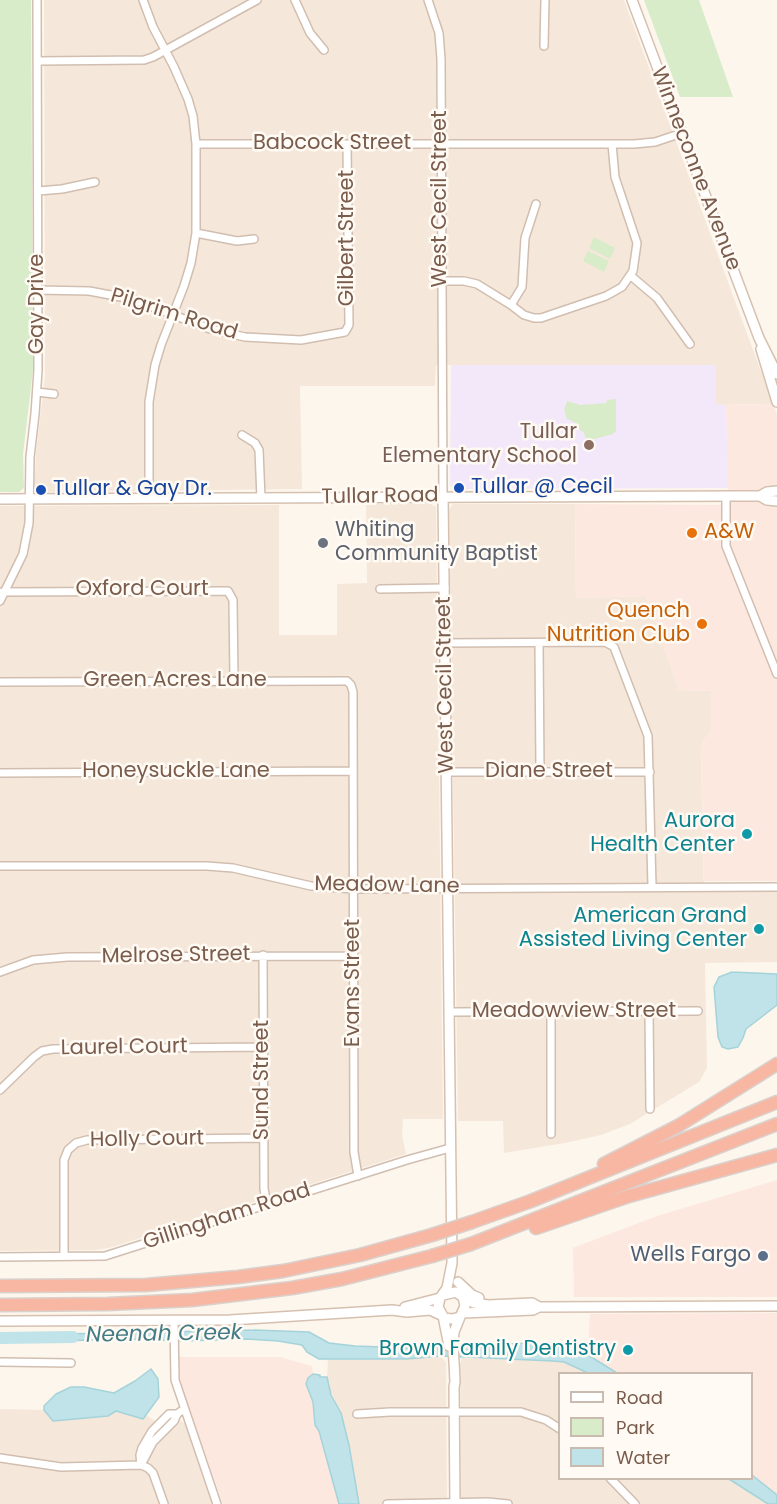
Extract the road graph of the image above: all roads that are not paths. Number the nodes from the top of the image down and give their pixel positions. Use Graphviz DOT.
graph roads {
  1 [pos="37,0"];
  2 [pos="143,0"];
  3 [pos="257,0"];
  4 [pos="295,0"];
  5 [pos="428,0"];
  6 [pos="544,0"];
  7 [pos="632,0"];
  8 [pos="544,46"];
  9 [pos="324,50"];
  10 [pos="165,51"];
  11 [pos="37,62"];
  12 [pos="682,133"];
  13 [pos="196,144"];
  14 [pos="347,144"];
  15 [pos="442,144"];
  16 [pos="612,144"];
  17 [pos="95,182"];
  18 [pos="38,190"];
  19 [pos="536,204"];
  20 [pos="196,233"];
  21 [pos="254,239"];
  22 [pos="631,276"];
  23 [pos="441,281"];
  24 [pos="38,290"];
  25 [pos="511,305"];
  26 [pos="173,315"];
  27 [pos="345,332"];
  28 [pos="759,338"];
  29 [pos="690,344"];
  30 [pos="777,374"];
  31 [pos="37,392"];
  32 [pos="54,394"];
  33 [pos="777,402"];
  34 [pos="242,435"];
  35 [pos="777,491"];
  36 [pos="443,496"];
  37 [pos="726,496"];
  38 [pos="760,496"];
  39 [pos="261,498"];
  40 [pos="0,499"];
  41 [pos="29,499"];
  42 [pos="149,499"];
  43 [pos="777,501"];
  44 [pos="445,588"];
  45 [pos="380,589"];
  46 [pos="2,592"];
  47 [pos="0,601"];
  48 [pos="445,643"];
  49 [pos="539,643"];
  50 [pos="777,674"];
  51 [pos="234,681"];
  52 [pos="0,682"];
  53 [pos="349,683"];
  54 [pos="353,771"];
  55 [pos="540,771"];
  56 [pos="447,772"];
  57 [pos="650,772"];
  58 [pos="0,773"];
  59 [pos="0,866"];
  60 [pos="652,886"];
  61 [pos="777,886"];
  62 [pos="448,888"];
  63 [pos="354,889"];
  64 [pos="263,955"];
  65 [pos="354,956"];
  66 [pos="0,972"];
  67 [pos="649,1011"];
  68 [pos="698,1011"];
  69 [pos="450,1012"];
  70 [pos="551,1012"];
  71 [pos="263,1047"];
  72 [pos="777,1064"];
  73 [pos="0,1090"];
  74 [pos="777,1102"];
  75 [pos="650,1109"];
  76 [pos="777,1124"];
  77 [pos="551,1134"];
  78 [pos="264,1138"];
  79 [pos="450,1148"];
  80 [pos="777,1155"];
  81 [pos="358,1176"];
  82 [pos="557,1190"];
  83 [pos="267,1204"];
  84 [pos="489,1238"];
  85 [pos="64,1256"];
  86 [pos="0,1257"];
  87 [pos="452,1263"];
  88 [pos="458,1282"];
  89 [pos="0,1286"];
  90 [pos="461,1296"];
  91 [pos="442,1297"];
  92 [pos="0,1305"];
  93 [pos="535,1305"];
  94 [pos="777,1306"];
  95 [pos="392,1310"];
  96 [pos="465,1314"];
  97 [pos="442,1315"];
  98 [pos="0,1321"];
  99 [pos="174,1324"];
  100 [pos="453,1344"];
  101 [pos="0,1362"];
  102 [pos="71,1363"];
  103 [pos="184,1409"];
  104 [pos="454,1412"];
  105 [pos="357,1414"];
  106 [pos="558,1428"];
  107 [pos="0,1458"];
  108 [pos="141,1465"];
  109 [pos="611,1480"];
  110 [pos="455,1503"];
  111 [pos="164,1504"];
  112 [pos="217,1504"];
  113 [pos="387,1504"];
  114 [pos="508,1504"];
  115 [pos="635,1504"];
  1 -- 11 [label="street, Gay Drive"];
  2 -- 10 [label="street"];
  3 -- 10 [label="street"];
  4 -- 9 [label="street"];
  5 -- 15 [label="street, West Cecil Street"];
  6 -- 8 [label="street"];
  7 -- 12 [label="main road, Winneconne Avenue"];
  10 -- 11 [label="street"];
  10 -- 13 [label="street"];
  11 -- 18 [label="street, Gay Drive"];
  12 -- 16 [label="street, Babcock Street"];
  12 -- 28 [label="main road, Winneconne Avenue"];
  13 -- 14 [label="street, Babcock Street"];
  13 -- 20 [label="street"];
  14 -- 15 [label="street, Babcock Street"];
  14 -- 27 [label="street, Gilbert Street"];
  15 -- 16 [label="street, Babcock Street"];
  15 -- 23 [label="street, West Cecil Street"];
  16 -- 22 [label="street"];
  17 -- 18 [label="street"];
  18 -- 24 [label="street, Gay Drive"];
  19 -- 25 [label="street"];
  20 -- 21 [label="street"];
  20 -- 26 [label="street"];
  22 -- 25 [label="street"];
  22 -- 29 [label="street"];
  23 -- 25 [label="street"];
  23 -- 36 [label="street, West Cecil Street"];
  24 -- 26 [label="street, Pilgrim Road"];
  24 -- 31 [label="street, Gay Drive"];
  26 -- 27 [label="street, Pilgrim Road"];
  26 -- 42 [label="street"];
  28 -- 30 [label="main road, Winneconne Avenue"];
  28 -- 33 [label="main road, Winneconne Avenue"];
  31 -- 32 [label="street"];
  31 -- 41 [label="street, Gay Drive"];
  34 -- 39 [label="street"];
  35 -- 38 [label="main road, Tullar Road"];
  36 -- 37 [label="main road, Tullar Road"];
  36 -- 39 [label="main road, Tullar Road"];
  36 -- 44 [label="main road, West Cecil Street"];
  37 -- 38 [label="main road, Tullar Road"];
  37 -- 50 [label="street"];
  38 -- 43 [label="main road, Tullar Road"];
  39 -- 42 [label="main road, Tullar Road"];
  40 -- 41 [label="main road, Tullar Road"];
  41 -- 42 [label="main road, Tullar Road"];
  41 -- 46 [label="street, Gay Drive"];
  44 -- 45 [label="street"];
  44 -- 48 [label="main road, West Cecil Street"];
  46 -- 47 [label="street, Gay Drive"];
  46 -- 51 [label="street, Oxford Court"];
  48 -- 49 [label="street"];
  48 -- 56 [label="main road, West Cecil Street"];
  49 -- 55 [label="street"];
  49 -- 57 [label="street"];
  51 -- 52 [label="street, Green Acres Lane"];
  51 -- 53 [label="street, Green Acres Lane"];
  53 -- 54 [label="street, Evans Street"];
  54 -- 58 [label="street, Honeysuckle Lane"];
  54 -- 63 [label="street, Evans Street"];
  55 -- 56 [label="street, Diane Street"];
  55 -- 57 [label="street, Diane Street"];
  56 -- 62 [label="main road, West Cecil Street"];
  57 -- 60 [label="street"];
  59 -- 63 [label="street, Meadow Lane"];
  60 -- 61 [label="street, Meadow Lane"];
  60 -- 62 [label="street, Meadow Lane"];
  62 -- 63 [label="street, Meadow Lane"];
  62 -- 69 [label="main road, West Cecil Street"];
  63 -- 65 [label="street, Evans Street"];
  64 -- 65 [label="street, Melrose Street"];
  64 -- 66 [label="street, Melrose Street"];
  64 -- 71 [label="street, Sund Street"];
  65 -- 81 [label="street, Evans Street"];
  67 -- 68 [label="street, Meadowview Street"];
  67 -- 70 [label="street, Meadowview Street"];
  67 -- 75 [label="street"];
  69 -- 70 [label="street, Meadowview Street"];
  69 -- 79 [label="main road, West Cecil Street"];
  70 -- 77 [label="street"];
  71 -- 73 [label="street, Laurel Court"];
  71 -- 78 [label="street, Sund Street"];
  72 -- 82 [label="highway"];
  74 -- 82 [label="highway"];
  76 -- 84 [label="highway"];
  78 -- 83 [label="street, Sund Street"];
  78 -- 85 [label="street, Holly Court"];
  79 -- 81 [label="street, Gillingham Road"];
  79 -- 87 [label="main road, West Cecil Street"];
  80 -- 84 [label="highway"];
  81 -- 83 [label="street, Gillingham Road"];
  82 -- 89 [label="highway, bridge"];
  83 -- 85 [label="street, Gillingham Road"];
  84 -- 92 [label="highway, bridge"];
  85 -- 86 [label="street, Gillingham Road"];
  87 -- 88 [label="main road, West Cecil Street"];
  87 -- 91 [label="main road, West Cecil Street"];
  88 -- 90 [label="main road, West Cecil Street"];
  88 -- 93 [label="main road"];
  90 -- 91 [label="main road"];
  90 -- 93 [label="main road"];
  90 -- 96 [label="main road"];
  91 -- 95 [label="main road"];
  91 -- 97 [label="main road"];
  93 -- 94 [label="main road"];
  93 -- 96 [label="main road"];
  95 -- 97 [label="main road"];
  95 -- 99 [label="main road"];
  96 -- 97 [label="main road"];
  96 -- 100 [label="main road"];
  97 -- 100 [label="main road"];
  98 -- 99 [label="main road"];
  99 -- 103 [label="street"];
  100 -- 104 [label="main road"];
  101 -- 102 [label="street"];
  103 -- 108 [label="street"];
  103 -- 112 [label="street"];
  104 -- 105 [label="street"];
  104 -- 106 [label="street"];
  104 -- 110 [label="main road"];
  107 -- 108 [label="street"];
  108 -- 111 [label="street"];
  109 -- 115 [label="street"];
  110 -- 113 [label="street"];
  110 -- 114 [label="street"];
}
